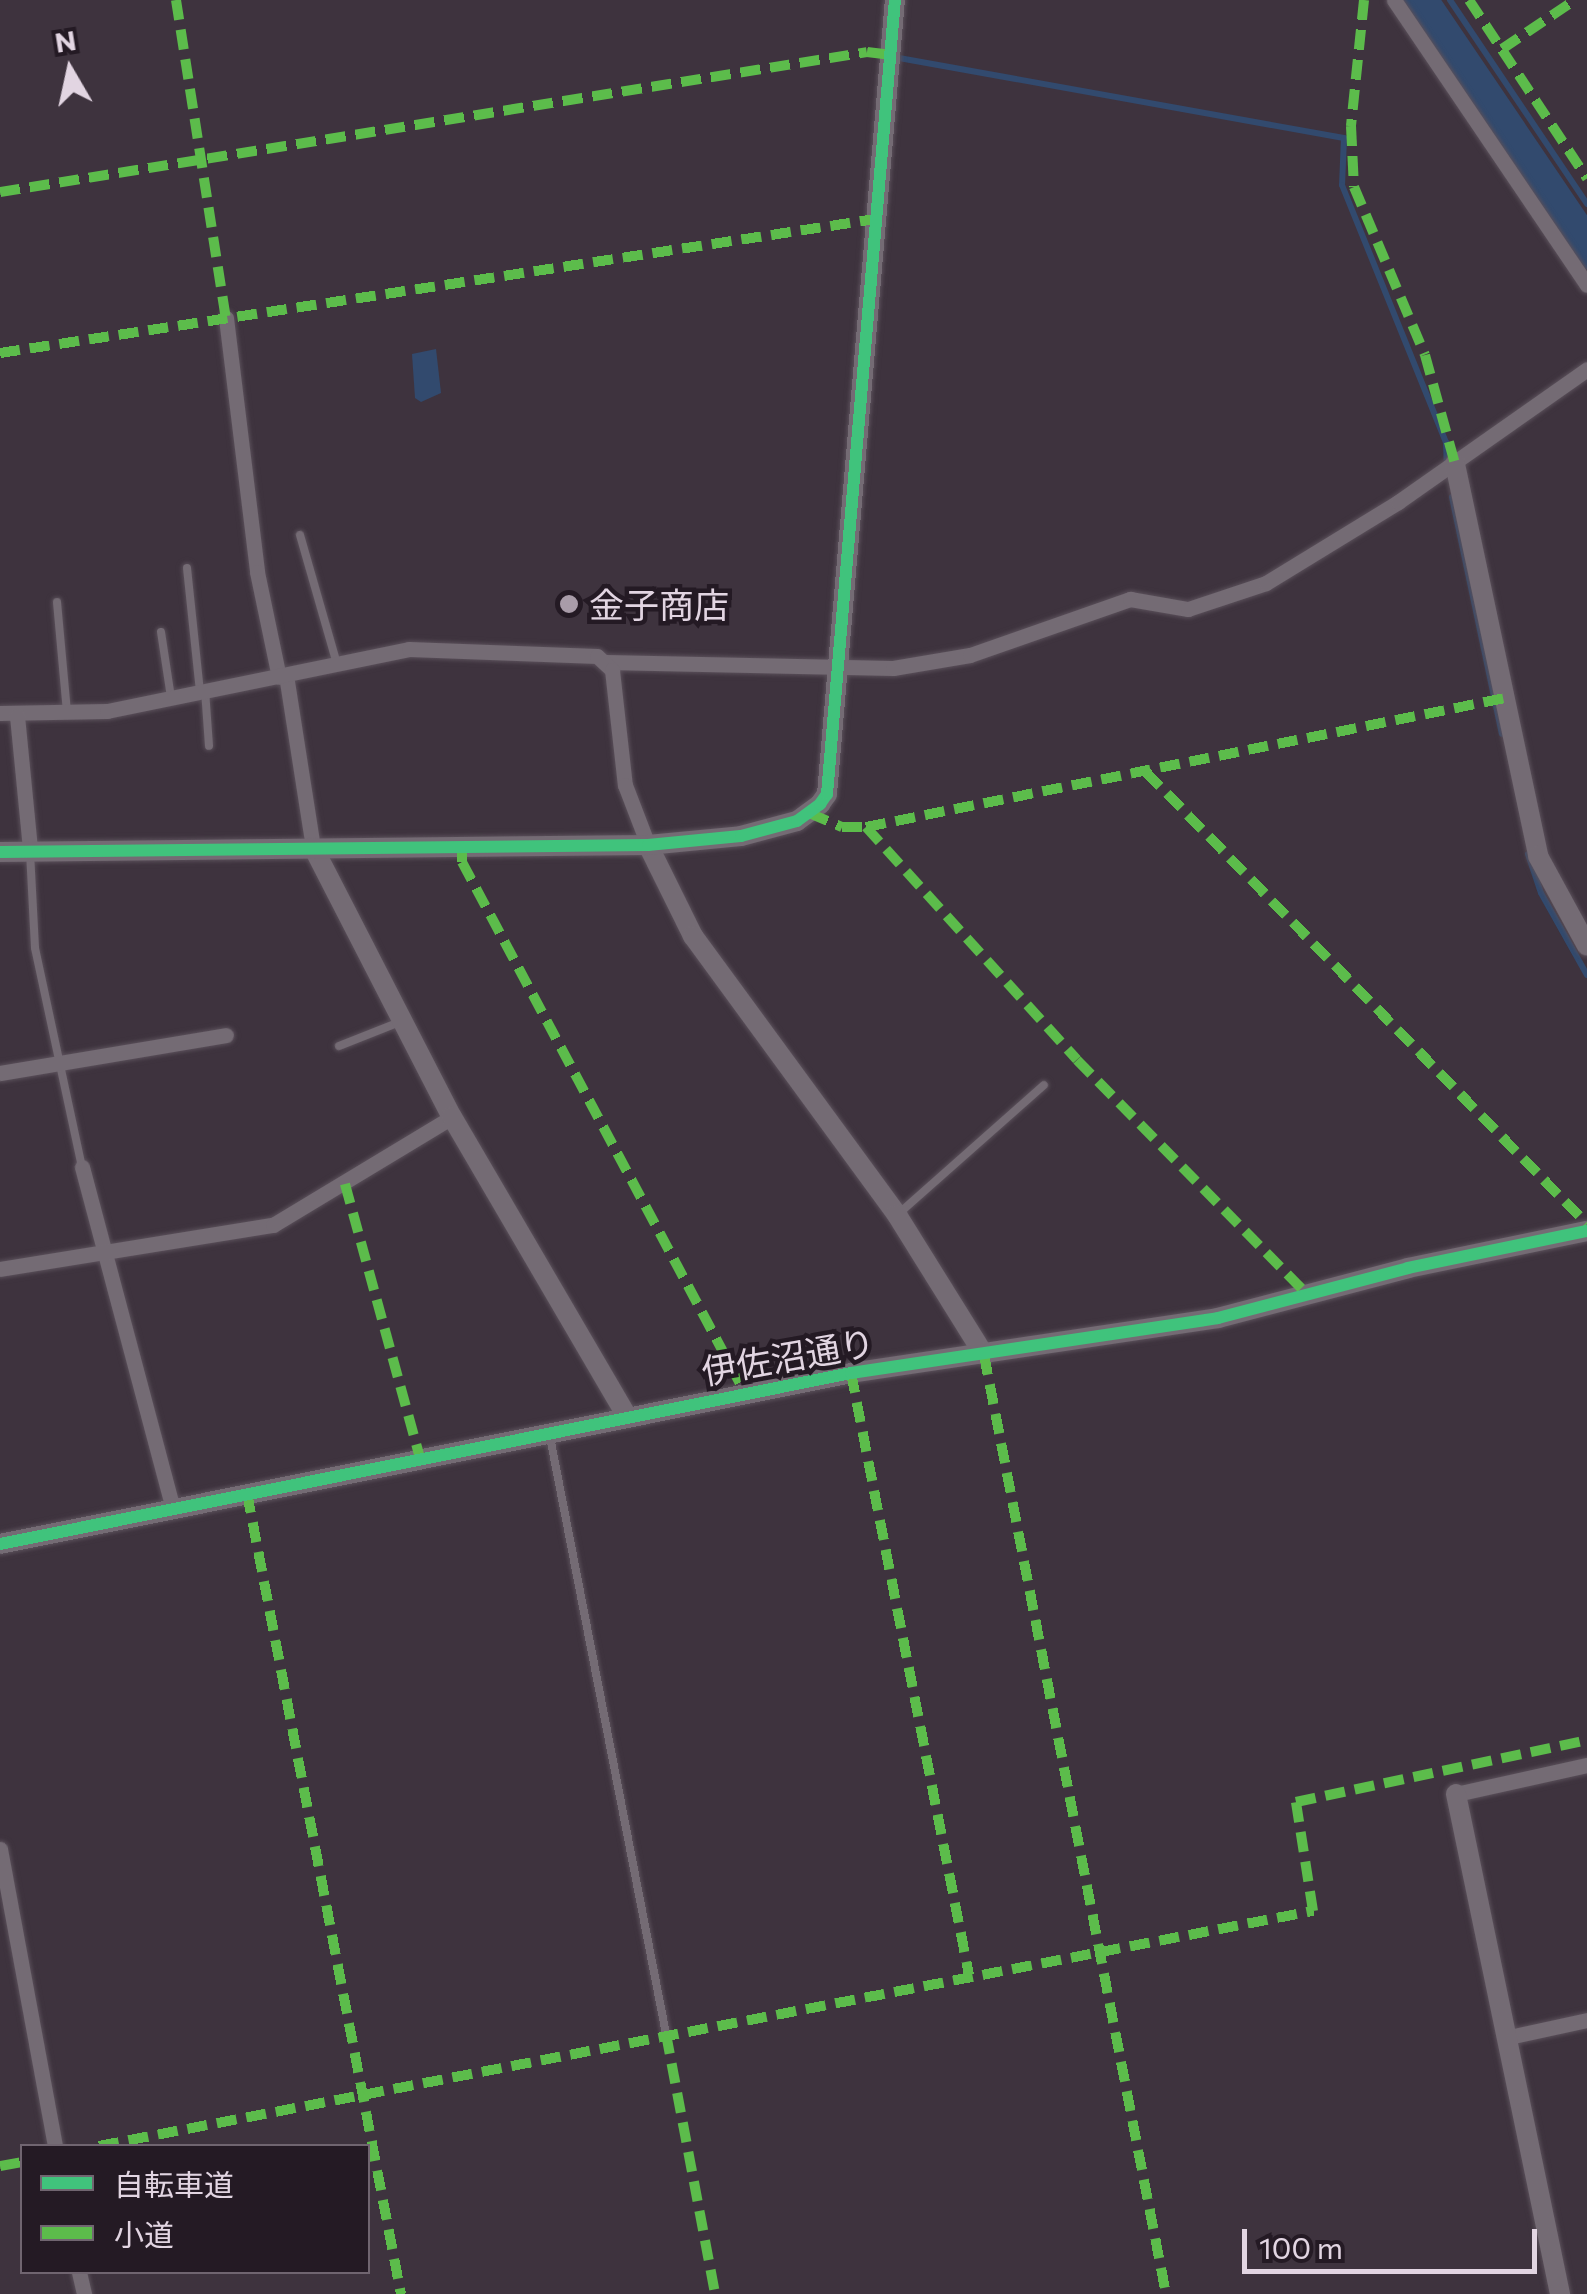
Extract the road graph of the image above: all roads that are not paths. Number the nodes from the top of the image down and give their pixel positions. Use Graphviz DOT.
graph roads {
  1 [pos="895,0"];
  2 [pos="1394,0"];
  3 [pos="1587,285"];
  4 [pos="226,318"];
  5 [pos="1587,368"];
  6 [pos="1455,464"];
  7 [pos="300,535"];
  8 [pos="187,568"];
  9 [pos="57,602"];
  10 [pos="161,632"];
  11 [pos="606,662"];
  12 [pos="337,664"];
  13 [pos="837,666"];
  14 [pos="282,676"];
  15 [pos="203,690"];
  16 [pos="170,697"];
  17 [pos="8,714"];
  18 [pos="68,717"];
  19 [pos="209,746"];
  20 [pos="648,845"];
  21 [pos="313,847"];
  22 [pos="30,849"];
  23 [pos="0,852"];
  24 [pos="1587,946"];
  25 [pos="402,1021"];
  26 [pos="226,1035"];
  27 [pos="340,1046"];
  28 [pos="58,1060"];
  29 [pos="0,1073"];
  30 [pos="1044,1085"];
  31 [pos="452,1118"];
  32 [pos="82,1167"];
  33 [pos="897,1215"];
  34 [pos="1587,1231"];
  35 [pos="107,1252"];
  36 [pos="0,1269"];
  37 [pos="984,1355"];
  38 [pos="627,1416"];
  39 [pos="549,1432"];
  40 [pos="173,1508"];
  41 [pos="0,1544"];
  42 [pos="1587,1765"];
  43 [pos="1456,1794"];
  44 [pos="0,1848"];
  45 [pos="1587,2020"];
  46 [pos="666,2034"];
  47 [pos="1509,2037"];
  48 [pos="55,2144"];
  49 [pos="1560,2294"];
  1 -- 13 [label="street"];
  2 -- 3 [label="street"];
  4 -- 14 [label="street"];
  5 -- 6 [label="street"];
  6 -- 13 [label="street"];
  6 -- 24 [label="street"];
  7 -- 12 [label="lane"];
  8 -- 15 [label="lane"];
  9 -- 18 [label="lane"];
  10 -- 16 [label="lane"];
  11 -- 12 [label="street"];
  11 -- 13 [label="street"];
  11 -- 20 [label="street"];
  12 -- 14 [label="street"];
  13 -- 20 [label="street"];
  14 -- 15 [label="street"];
  14 -- 21 [label="street"];
  15 -- 16 [label="street"];
  15 -- 19 [label="lane"];
  16 -- 18 [label="street"];
  17 -- 18 [label="street"];
  17 -- 22 [label="street"];
  20 -- 21 [label="street"];
  20 -- 33 [label="street"];
  21 -- 22 [label="street"];
  21 -- 25 [label="street"];
  22 -- 23 [label="street"];
  22 -- 28 [label="lane"];
  25 -- 27 [label="lane"];
  25 -- 31 [label="street"];
  26 -- 28 [label="street"];
  28 -- 29 [label="street"];
  28 -- 32 [label="lane"];
  30 -- 33 [label="lane"];
  31 -- 35 [label="street"];
  31 -- 38 [label="street"];
  32 -- 35 [label="street"];
  33 -- 37 [label="street"];
  34 -- 37 [label="street, 伊佐沼通り"];
  35 -- 36 [label="street"];
  35 -- 40 [label="street"];
  37 -- 38 [label="street, 伊佐沼通り"];
  38 -- 39 [label="street, 伊佐沼通り"];
  39 -- 40 [label="street, 伊佐沼通り"];
  39 -- 46 [label="lane"];
  40 -- 41 [label="street, 伊佐沼通り"];
  42 -- 43 [label="street"];
  43 -- 47 [label="street"];
  44 -- 48 [label="street"];
  45 -- 47 [label="street"];
  47 -- 49 [label="street"];
}
